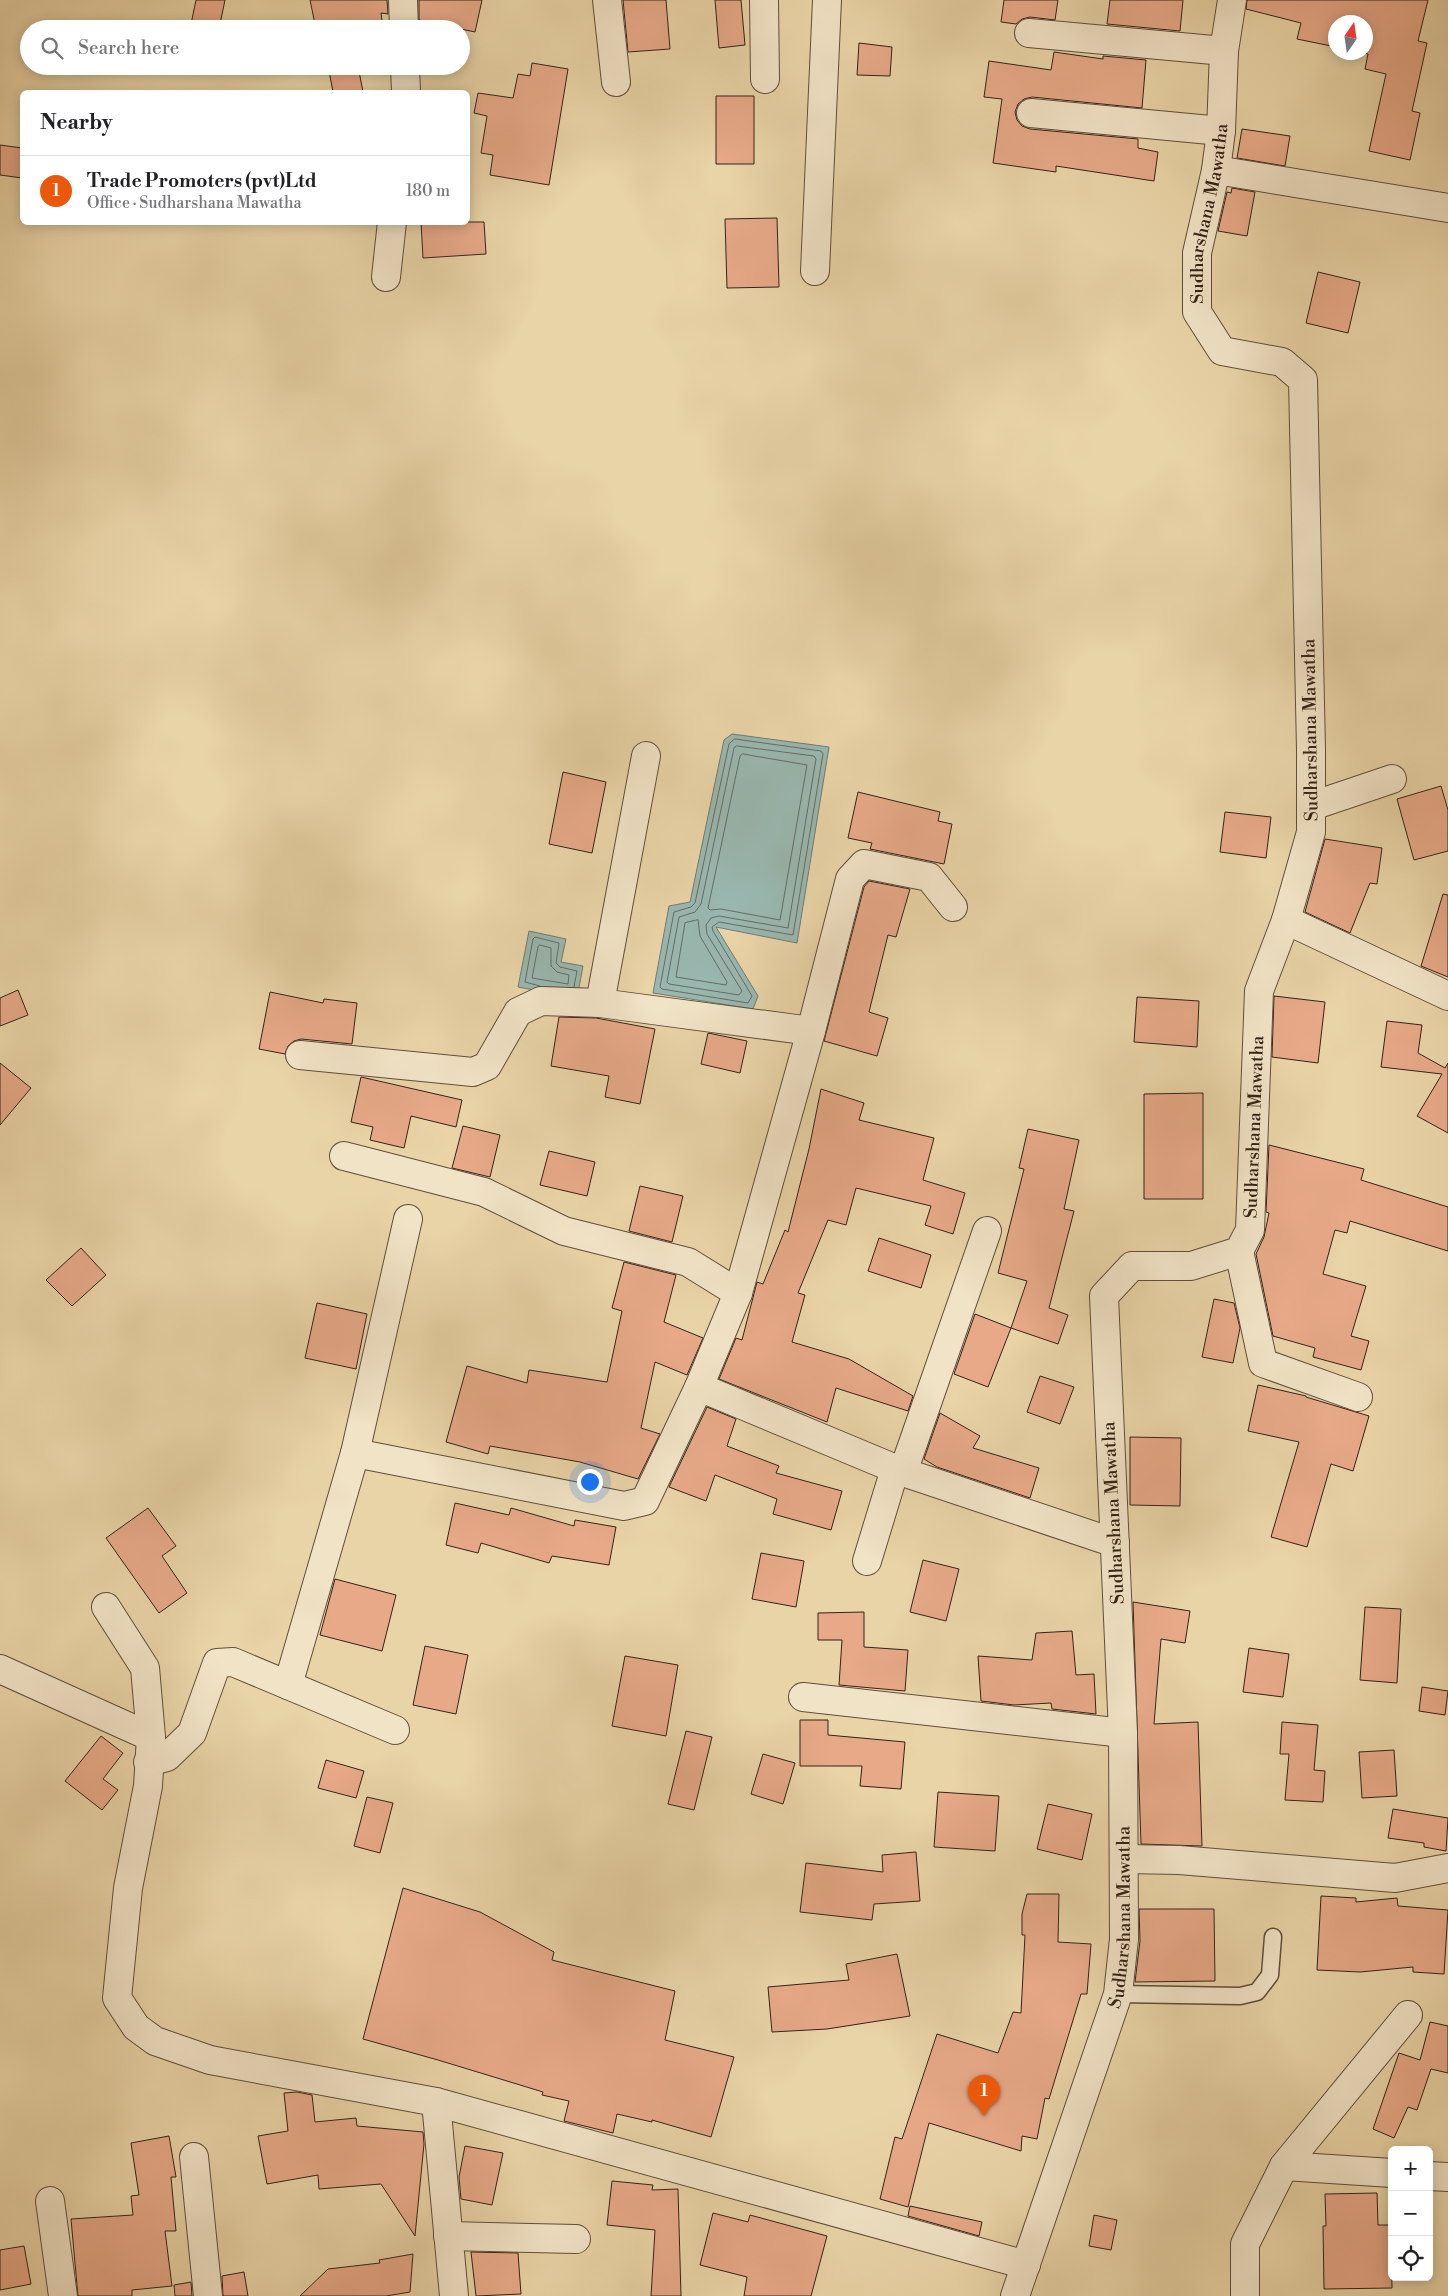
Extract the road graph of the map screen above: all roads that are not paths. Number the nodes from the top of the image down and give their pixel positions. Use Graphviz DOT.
graph roads {
  1 [pos="403,0"];
  2 [pos="607,0"];
  3 [pos="764,0"];
  4 [pos="827,0"];
  5 [pos="1232,0"];
  6 [pos="404,20"];
  7 [pos="1029,33"];
  8 [pos="1224,51"];
  9 [pos="405,75"];
  10 [pos="765,79"];
  11 [pos="616,82"];
  12 [pos="406,90"];
  13 [pos="1031,114"];
  14 [pos="1221,131"];
  15 [pos="1216,170"];
  16 [pos="1448,208"];
  17 [pos="392,225"];
  18 [pos="815,271"];
  19 [pos="386,277"];
  20 [pos="646,756"];
  21 [pos="1392,780"];
  22 [pos="1312,806"];
  23 [pos="953,907"];
  24 [pos="1286,920"];
  25 [pos="1448,996"];
  26 [pos="600,1003"];
  27 [pos="811,1031"];
  28 [pos="300,1055"];
  29 [pos="344,1156"];
  30 [pos="408,1219"];
  31 [pos="987,1231"];
  32 [pos="1239,1251"];
  33 [pos="738,1293"];
  34 [pos="699,1387"];
  35 [pos="1358,1397"];
  36 [pos="355,1453"];
  37 [pos="899,1470"];
  38 [pos="1115,1543"];
  39 [pos="867,1561"];
  40 [pos="106,1608"];
  41 [pos="0,1669"];
  42 [pos="288,1685"];
  43 [pos="803,1697"];
  44 [pos="395,1730"];
  45 [pos="1123,1733"];
  46 [pos="150,1750"];
  47 [pos="1124,1859"];
  48 [pos="1448,1868"];
  49 [pos="1273,1937"];
  50 [pos="1118,1994"];
  51 [pos="1408,2015"];
  52 [pos="436,2102"];
  53 [pos="194,2157"];
  54 [pos="1284,2166"];
  55 [pos="1388,2174"];
  56 [pos="1433,2176"];
  57 [pos="1448,2177"];
  58 [pos="50,2201"];
  59 [pos="448,2236"];
  60 [pos="576,2239"];
  61 [pos="1026,2265"];
  62 [pos="64,2296"];
  63 [pos="208,2296"];
  64 [pos="454,2296"];
  65 [pos="1015,2296"];
  66 [pos="1245,2296"];
  1 -- 6 [label="street"];
  2 -- 11 [label="street"];
  3 -- 10 [label="street"];
  4 -- 18 [label="street"];
  5 -- 8 [label="street, Sudharshana Mawatha"];
  7 -- 8 [label="street"];
  8 -- 14 [label="street, Sudharshana Mawatha"];
  9 -- 12 [label="street"];
  13 -- 14 [label="street"];
  14 -- 15 [label="street, Sudharshana Mawatha"];
  15 -- 16 [label="street"];
  15 -- 22 [label="street, Sudharshana Mawatha"];
  17 -- 19 [label="street"];
  20 -- 26 [label="street"];
  21 -- 22 [label="street"];
  22 -- 24 [label="street, Sudharshana Mawatha"];
  23 -- 27 [label="street"];
  24 -- 25 [label="street"];
  24 -- 32 [label="street, Sudharshana Mawatha"];
  26 -- 27 [label="street"];
  26 -- 28 [label="street"];
  27 -- 33 [label="street"];
  29 -- 33 [label="street"];
  30 -- 36 [label="street"];
  31 -- 37 [label="street"];
  32 -- 35 [label="street"];
  32 -- 38 [label="street, Sudharshana Mawatha"];
  33 -- 34 [label="street"];
  34 -- 36 [label="street"];
  34 -- 37 [label="street"];
  36 -- 42 [label="street"];
  37 -- 38 [label="street"];
  37 -- 39 [label="street"];
  38 -- 45 [label="street, Sudharshana Mawatha"];
  40 -- 46 [label="street"];
  41 -- 46 [label="street"];
  42 -- 44 [label="street"];
  42 -- 46 [label="street"];
  43 -- 45 [label="street"];
  45 -- 47 [label="street, Sudharshana Mawatha"];
  46 -- 52 [label="street"];
  47 -- 48 [label="street"];
  47 -- 50 [label="street, Sudharshana Mawatha"];
  49 -- 50 [label="lane"];
  50 -- 61 [label="street, Sudharshana Mawatha"];
  51 -- 54 [label="street"];
  52 -- 59 [label="street"];
  52 -- 61 [label="street"];
  53 -- 63 [label="street"];
  54 -- 55 [label="street"];
  54 -- 66 [label="street"];
  56 -- 57 [label="street"];
  58 -- 62 [label="street"];
  59 -- 60 [label="street"];
  59 -- 64 [label="street"];
  61 -- 65 [label="street, Sudharshana Mawatha"];
}
